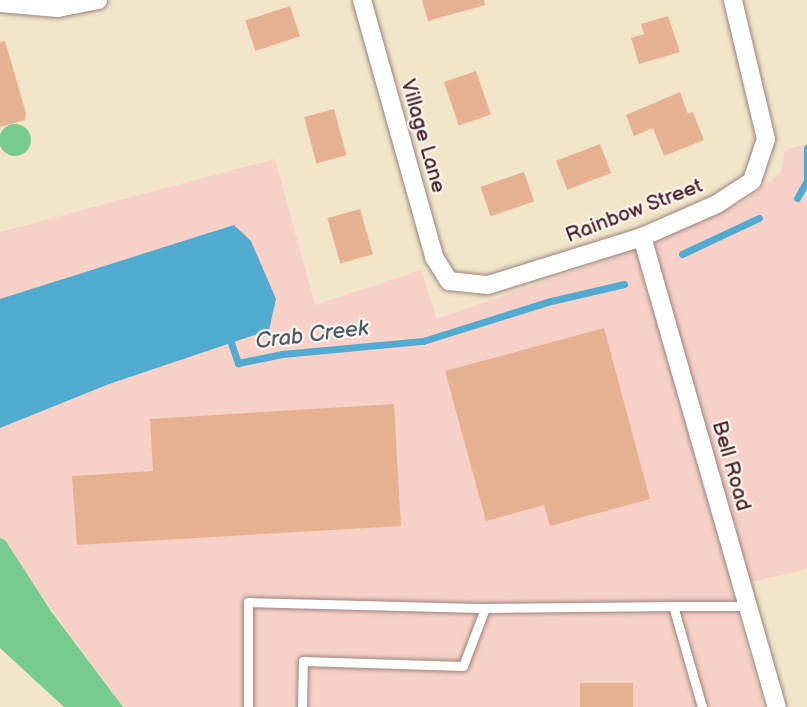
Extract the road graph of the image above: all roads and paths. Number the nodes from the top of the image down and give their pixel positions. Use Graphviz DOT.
graph roads {
  1 [pos="98,0"];
  2 [pos="362,0"];
  3 [pos="732,0"];
  4 [pos="0,3"];
  5 [pos="41,3"];
  6 [pos="642,237"];
  7 [pos="449,281"];
  8 [pos="673,606"];
  9 [pos="749,606"];
  10 [pos="485,608"];
  11 [pos="248,707"];
  12 [pos="302,707"];
  13 [pos="702,707"];
  14 [pos="777,707"];
  1 -- 5 [label="street"];
  2 -- 7 [label="street, Village Lane"];
  3 -- 6 [label="street, Rainbow Street"];
  4 -- 5 [label="street"];
  6 -- 7 [label="street, Rainbow Street"];
  6 -- 9 [label="street, Bell Road"];
  8 -- 9 [label="lane"];
  8 -- 10 [label="lane"];
  8 -- 13 [label="lane"];
  9 -- 14 [label="street, Bell Road"];
  10 -- 11 [label="lane"];
  10 -- 12 [label="lane"];
}
